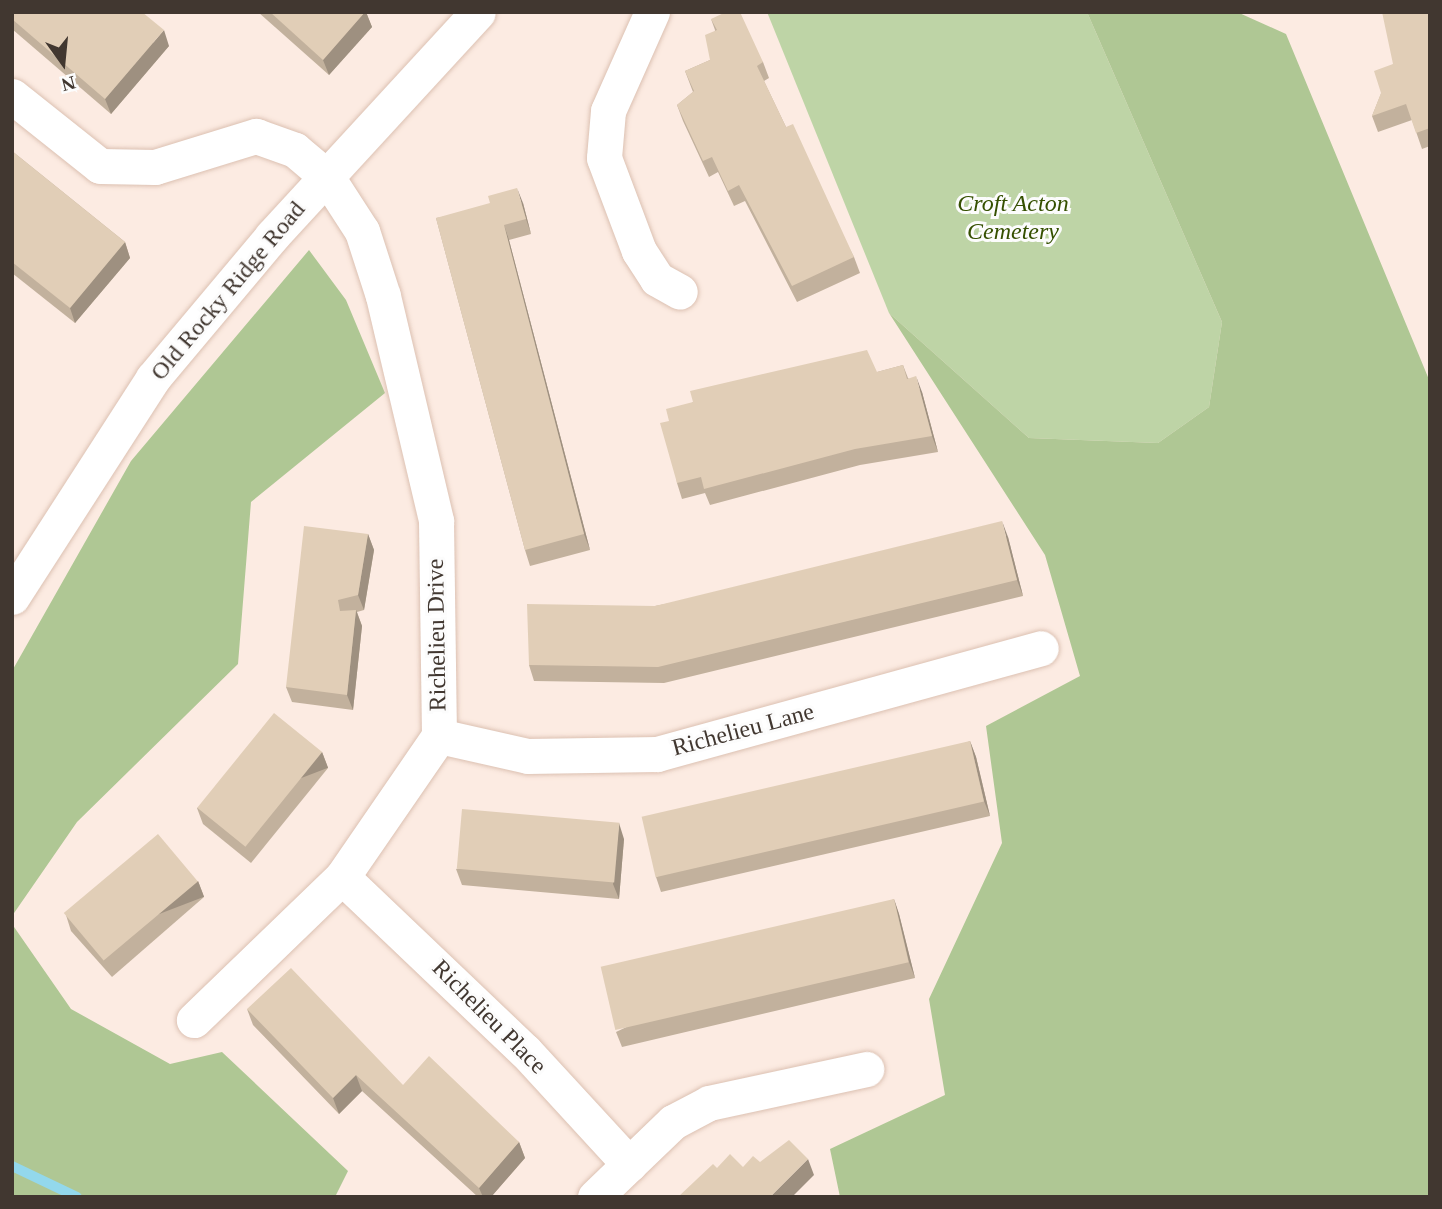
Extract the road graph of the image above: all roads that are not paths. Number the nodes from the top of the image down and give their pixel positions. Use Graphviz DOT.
graph roads {
  1 [pos="652,12"];
  2 [pos="472,14"];
  3 [pos="12,96"];
  4 [pos="327,177"];
  5 [pos="680,292"];
  6 [pos="12,597"];
  7 [pos="1041,648"];
  8 [pos="439,736"];
  9 [pos="342,877"];
  10 [pos="194,1020"];
  11 [pos="866,1069"];
  12 [pos="629,1164"];
  13 [pos="595,1197"];
  1 -- 5 [label="street"];
  2 -- 4 [label="street, Old Rocky Ridge Road"];
  3 -- 4 [label="street, Richelieu Drive"];
  4 -- 6 [label="street, Old Rocky Ridge Road"];
  4 -- 8 [label="street, Richelieu Drive"];
  7 -- 8 [label="street, Richelieu Lane"];
  8 -- 9 [label="street, Richelieu Drive"];
  9 -- 10 [label="street, Richelieu Drive"];
  9 -- 12 [label="street, Richelieu Place"];
  11 -- 12 [label="street"];
  12 -- 13 [label="street"];
}
